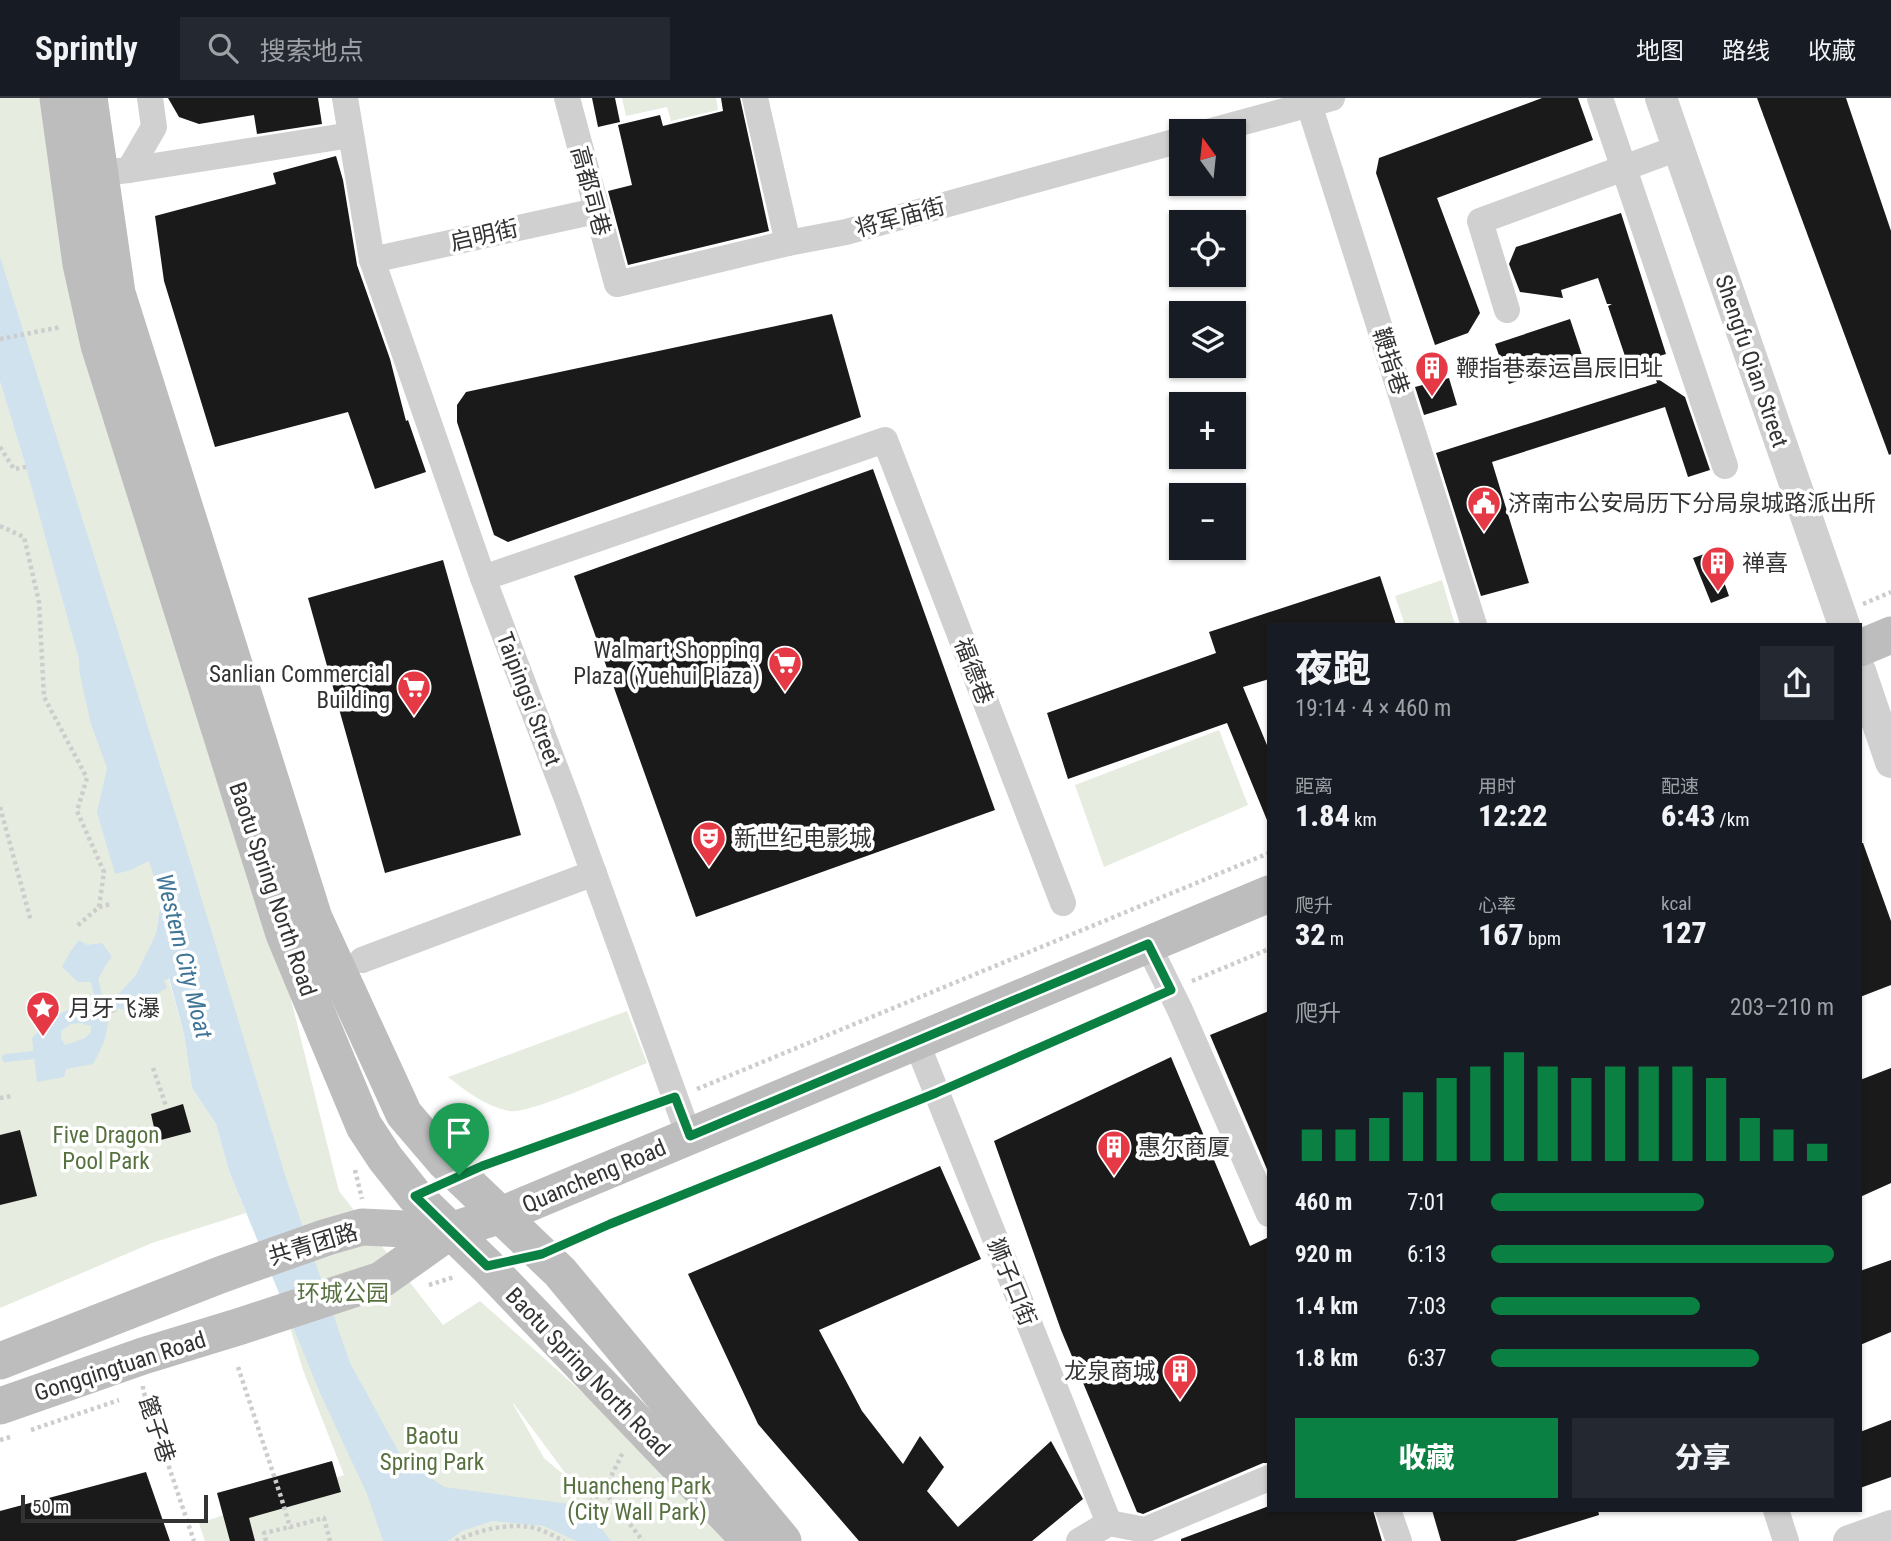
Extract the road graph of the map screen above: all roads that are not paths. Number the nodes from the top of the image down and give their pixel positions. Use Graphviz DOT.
graph roads {
  1 [pos="58,98"];
  2 [pos="89,98"];
  3 [pos="150,98"];
  4 [pos="345,98"];
  5 [pos="567,98"];
  6 [pos="755,98"];
  7 [pos="1600,98"];
  8 [pos="1661,98"];
  9 [pos="1316,100"];
  10 [pos="1246,121"];
  11 [pos="351,135"];
  12 [pos="1169,142"];
  13 [pos="1678,148"];
  14 [pos="1624,168"];
  15 [pos="115,172"];
  16 [pos="596,211"];
  17 [pos="788,243"];
  18 [pos="372,260"];
  19 [pos="617,284"];
  20 [pos="1507,310"];
  21 [pos="1725,466"];
  22 [pos="482,578"];
  23 [pos="1473,623"];
  24 [pos="1843,623"];
  25 [pos="1891,635"];
  26 [pos="1862,647"];
  27 [pos="1862,677"];
  28 [pos="1891,762"];
  29 [pos="594,873"];
  30 [pos="1267,895"];
  31 [pos="1063,903"];
  32 [pos="1148,944"];
  33 [pos="362,960"];
  34 [pos="916,1041"];
  35 [pos="690,1136"];
  36 [pos="1267,1209"];
  37 [pos="500,1214"];
  38 [pos="450,1231"];
  39 [pos="220,1275"];
  40 [pos="241,1326"];
  41 [pos="0,1361"];
  42 [pos="0,1406"];
  43 [pos="1267,1479"];
  44 [pos="1389,1512"];
  45 [pos="1777,1512"];
  46 [pos="1109,1523"];
  47 [pos="1891,1526"];
  48 [pos="749,1541"];
  49 [pos="783,1541"];
  50 [pos="1079,1541"];
  51 [pos="1399,1541"];
  52 [pos="1786,1541"];
  53 [pos="1849,1541"];
  1 -- 38 [label="main road, Baotu Spring North Road"];
  2 -- 15 [label="main road, Baotu Spring North Road"];
  3 -- 15 [label="street"];
  4 -- 11 [label="street, Taipingsi Street"];
  5 -- 16 [label="street, 高都司巷"];
  6 -- 17 [label="street"];
  7 -- 14 [label="street"];
  8 -- 13 [label="street, Shengfu Qian Street"];
  9 -- 10 [label="street"];
  9 -- 23 [label="street, 鞭指巷"];
  11 -- 15 [label="street"];
  11 -- 18 [label="street, Taipingsi Street"];
  12 -- 17 [label="street, 将军庙街"];
  13 -- 14 [label="street"];
  13 -- 24 [label="street, Shengfu Qian Street"];
  14 -- 20 [label="street"];
  14 -- 21 [label="street"];
  15 -- 37 [label="main road, Baotu Spring North Road"];
  16 -- 18 [label="street, 启明街"];
  16 -- 19 [label="street, 高都司巷"];
  17 -- 19 [label="street, 将军庙街"];
  18 -- 22 [label="street, Taipingsi Street"];
  22 -- 29 [label="street, Taipingsi Street"];
  22 -- 31 [label="street, 福德巷"];
  25 -- 26 [label="main road"];
  27 -- 28 [label="street"];
  29 -- 33 [label="street"];
  29 -- 35 [label="street, Taipingsi Street"];
  30 -- 32 [label="main road, Quancheng Road"];
  32 -- 34 [label="main road, Quancheng Road"];
  32 -- 36 [label="street"];
  34 -- 35 [label="main road, Quancheng Road"];
  34 -- 46 [label="street, 狮子口街"];
  35 -- 37 [label="main road, Quancheng Road"];
  37 -- 38 [label="main road, 共青团路"];
  37 -- 49 [label="main road, Baotu Spring North Road"];
  38 -- 39 [label="main road, 共青团路"];
  38 -- 40 [label="main road, 共青团路"];
  38 -- 48 [label="main road, Baotu Spring North Road"];
  39 -- 41 [label="main road, Gongqingtuan Road"];
  40 -- 42 [label="main road, Gongqingtuan Road"];
  43 -- 46 [label="street"];
  44 -- 51 [label="street"];
  45 -- 52 [label="street"];
  46 -- 50 [label="street"];
  47 -- 53 [label="street"];
}
